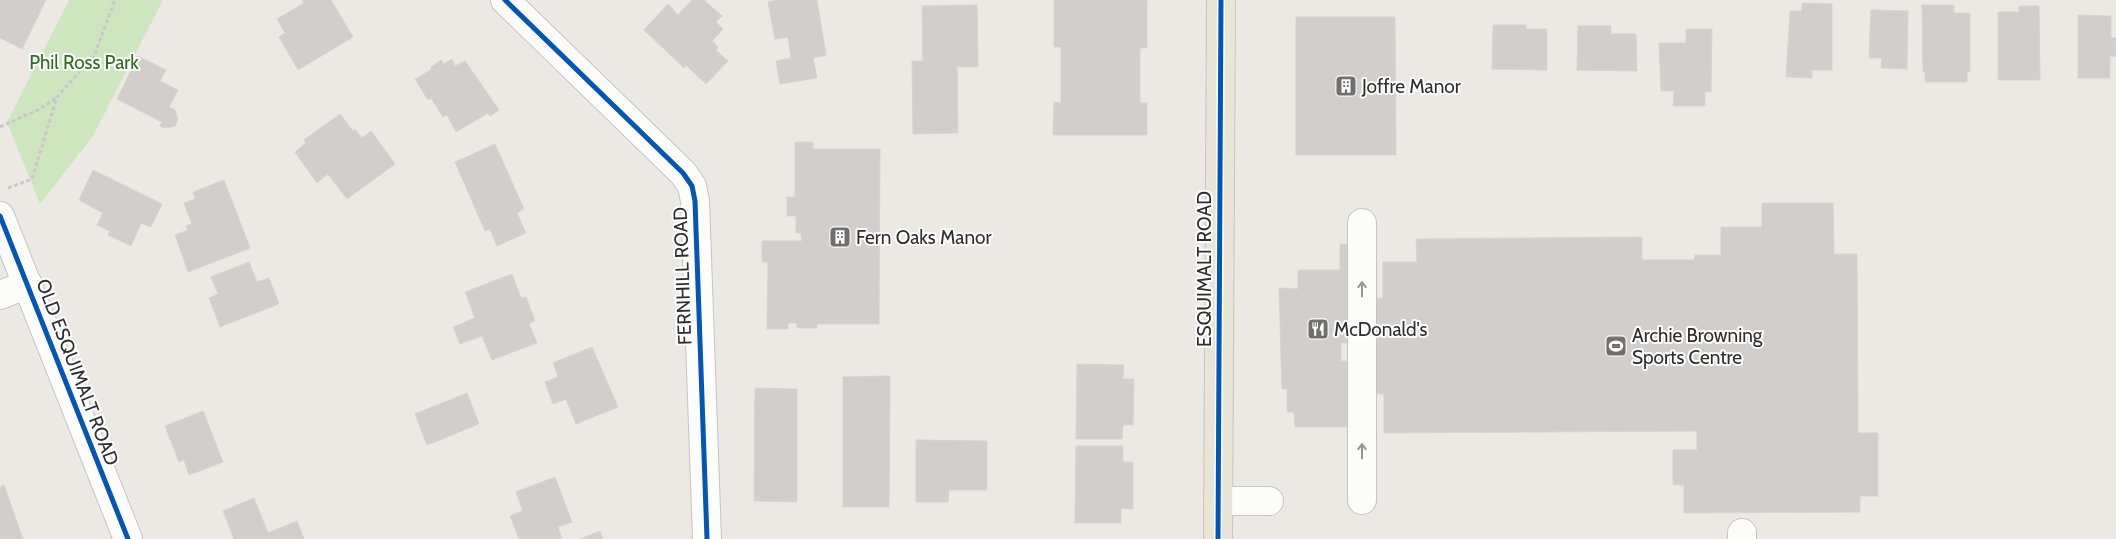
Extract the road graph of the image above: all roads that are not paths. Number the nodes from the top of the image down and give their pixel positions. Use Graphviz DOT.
graph roads {
  1 [pos="505,0"];
  2 [pos="1221,0"];
  3 [pos="0,216"];
  4 [pos="1362,223"];
  5 [pos="28,284"];
  6 [pos="0,294"];
  7 [pos="1362,500"];
  8 [pos="1218,501"];
  9 [pos="1269,501"];
  10 [pos="128,539"];
  11 [pos="707,539"];
  12 [pos="1218,539"];
  1 -- 11 [label="street, FERNHILL ROAD"];
  2 -- 8 [label="main road, ESQUIMALT ROAD"];
  3 -- 5 [label="street, OLD ESQUIMALT ROAD"];
  7 -- 4 [label="street, one-way"];
  5 -- 6 [label="street"];
  5 -- 10 [label="street, OLD ESQUIMALT ROAD"];
  8 -- 9 [label="street"];
  8 -- 12 [label="main road, ESQUIMALT ROAD"];
}
